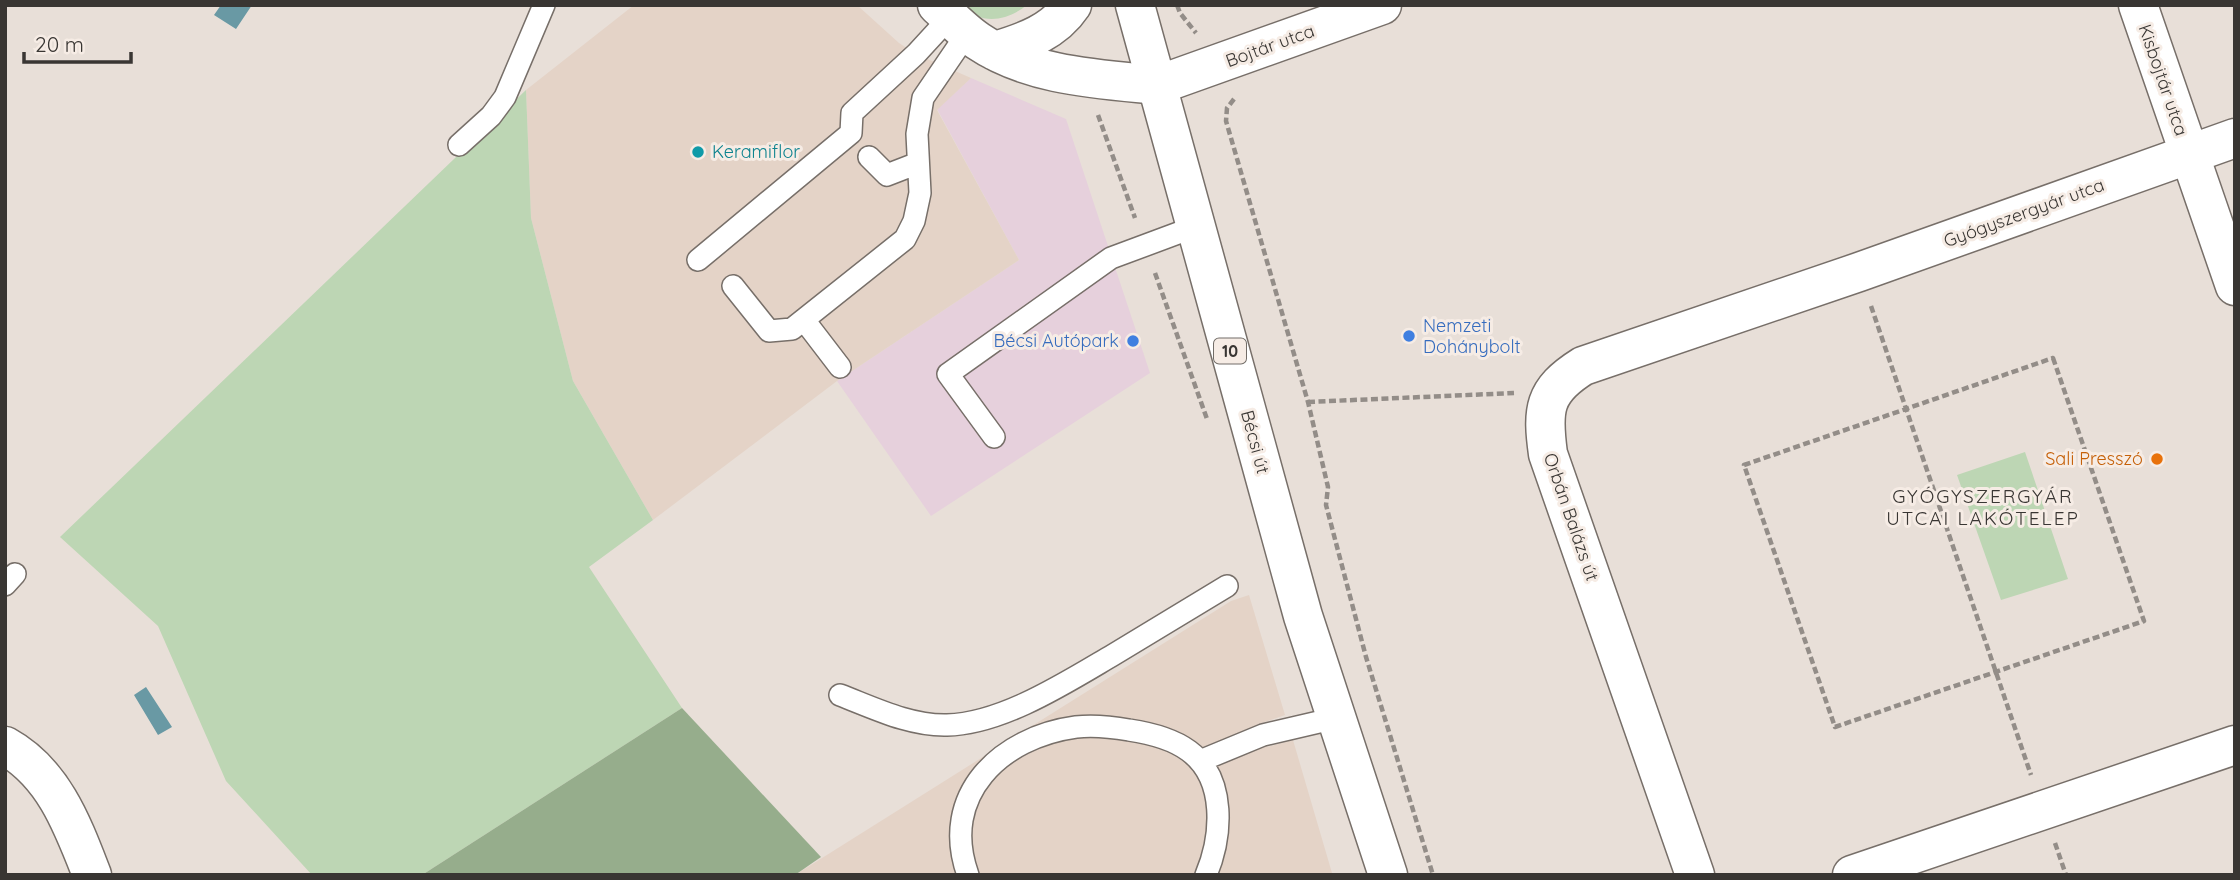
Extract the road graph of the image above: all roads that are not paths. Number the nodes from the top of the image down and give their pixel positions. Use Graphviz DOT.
graph roads {
  1 [pos="544,5"];
  2 [pos="1072,5"];
  3 [pos="1135,5"];
  4 [pos="1382,5"];
  5 [pos="2137,5"];
  6 [pos="962,26"];
  7 [pos="1158,85"];
  8 [pos="2235,138"];
  9 [pos="459,145"];
  10 [pos="2189,154"];
  11 [pos="869,157"];
  12 [pos="918,163"];
  13 [pos="1197,226"];
  14 [pos="698,260"];
  15 [pos="733,286"];
  16 [pos="2235,286"];
  17 [pos="804,320"];
  18 [pos="840,366"];
  19 [pos="1554,391"];
  20 [pos="994,438"];
  21 [pos="1227,586"];
  22 [pos="840,695"];
  23 [pos="1336,718"];
  24 [pos="2235,745"];
  25 [pos="5,746"];
  26 [pos="1200,761"];
  27 [pos="92,875"];
  28 [pos="968,875"];
  29 [pos="1206,875"];
  30 [pos="1388,875"];
  31 [pos="1695,875"];
  32 [pos="1852,875"];
  1 -- 9 [label="lane"];
  2 -- 6 [label="street"];
  3 -- 7 [label="street, Bécsi út / 10"];
  4 -- 7 [label="street, Bojtár utca"];
  5 -- 10 [label="street, Kisbojtár utca"];
  6 -- 7 [label="street"];
  6 -- 12 [label="lane"];
  6 -- 14 [label="lane"];
  7 -- 13 [label="street, Bécsi út / 10"];
  8 -- 10 [label="street, Gyógyszergyár utca"];
  10 -- 16 [label="street"];
  10 -- 19 [label="street, Gyógyszergyár utca"];
  11 -- 12 [label="lane"];
  12 -- 17 [label="lane"];
  13 -- 20 [label="lane"];
  13 -- 23 [label="street, Bécsi út / 10"];
  15 -- 17 [label="lane"];
  17 -- 18 [label="lane"];
  19 -- 31 [label="street, Orbán Balázs út"];
  21 -- 22 [label="lane"];
  23 -- 26 [label="lane"];
  23 -- 30 [label="street, Bécsi út / 10"];
  24 -- 32 [label="street"];
  25 -- 27 [label="street"];
  26 -- 28 [label="lane"];
  26 -- 29 [label="lane"];
}
